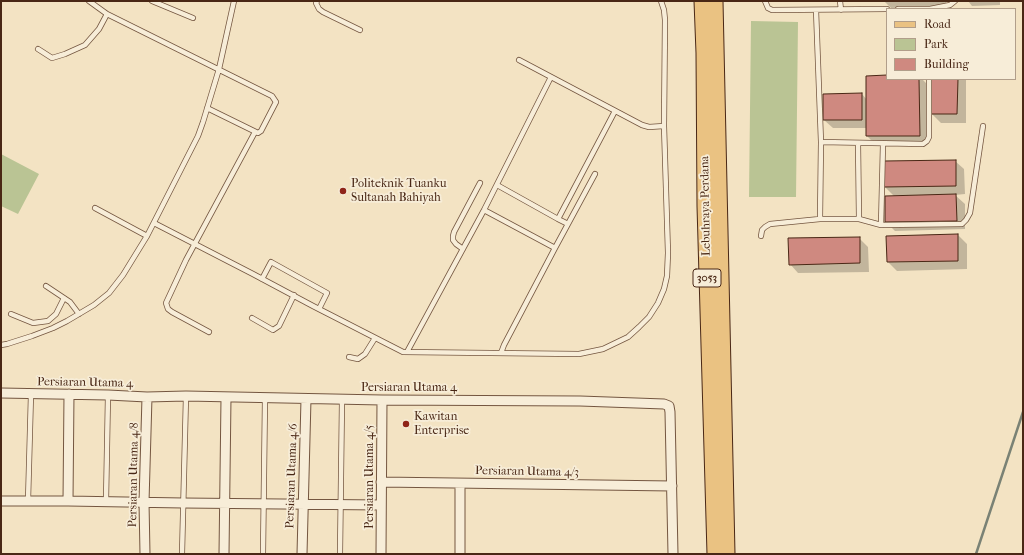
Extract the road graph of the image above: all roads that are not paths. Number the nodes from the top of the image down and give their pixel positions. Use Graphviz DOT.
graph roads {
  1 [pos="89,1"];
  2 [pos="152,1"];
  3 [pos="234,1"];
  4 [pos="317,1"];
  5 [pos="661,1"];
  6 [pos="702,1"];
  7 [pos="715,1"];
  8 [pos="765,1"];
  9 [pos="840,1"];
  10 [pos="955,1"];
  11 [pos="937,8"];
  12 [pos="886,9"];
  13 [pos="816,10"];
  14 [pos="841,10"];
  15 [pos="107,14"];
  16 [pos="193,18"];
  17 [pos="360,30"];
  18 [pos="38,50"];
  19 [pos="519,60"];
  20 [pos="219,69"];
  21 [pos="552,77"];
  22 [pos="930,80"];
  23 [pos="207,108"];
  24 [pos="615,111"];
  25 [pos="664,126"];
  26 [pos="983,126"];
  27 [pos="255,132"];
  28 [pos="821,142"];
  29 [pos="858,143"];
  30 [pos="883,144"];
  31 [pos="595,174"];
  32 [pos="480,183"];
  33 [pos="497,185"];
  34 [pos="95,208"];
  35 [pos="484,210"];
  36 [pos="558,219"];
  37 [pos="820,219"];
  38 [pos="859,219"];
  39 [pos="154,223"];
  40 [pos="568,224"];
  41 [pos="881,225"];
  42 [pos="147,236"];
  43 [pos="761,236"];
  44 [pos="195,244"];
  45 [pos="554,248"];
  46 [pos="463,249"];
  47 [pos="262,279"];
  48 [pos="46,286"];
  49 [pos="294,296"];
  50 [pos="64,298"];
  51 [pos="319,309"];
  52 [pos="11,314"];
  53 [pos="80,314"];
  54 [pos="252,318"];
  55 [pos="209,332"];
  56 [pos="375,338"];
  57 [pos="1,345"];
  58 [pos="407,352"];
  59 [pos="501,353"];
  60 [pos="349,356"];
  61 [pos="1,393"];
  62 [pos="31,394"];
  63 [pos="69,394"];
  64 [pos="108,395"];
  65 [pos="186,396"];
  66 [pos="147,397"];
  67 [pos="226,398"];
  68 [pos="265,398"];
  69 [pos="306,399"];
  70 [pos="342,400"];
  71 [pos="382,400"];
  72 [pos="381,482"];
  73 [pos="460,484"];
  74 [pos="672,486"];
  75 [pos="68,500"];
  76 [pos="1,501"];
  77 [pos="28,501"];
  78 [pos="106,501"];
  79 [pos="144,502"];
  80 [pos="183,503"];
  81 [pos="224,504"];
  82 [pos="264,504"];
  83 [pos="303,504"];
  84 [pos="341,505"];
  85 [pos="381,505"];
  86 [pos="145,554"];
  87 [pos="182,554"];
  88 [pos="224,554"];
  89 [pos="263,554"];
  90 [pos="302,554"];
  91 [pos="340,554"];
  92 [pos="381,554"];
  93 [pos="460,554"];
  94 [pos="673,554"];
  95 [pos="715,554"];
  96 [pos="727,554"];
  1 -- 15 [label="lane"];
  2 -- 16 [label="lane"];
  3 -- 20 [label="lane"];
  4 -- 17 [label="lane"];
  5 -- 25 [label="lane"];
  6 -- 95 [label="main road, Lebuhraya Perdana / 3053"];
  7 -- 96 [label="main road, Lebuhraya Perdana / 3053"];
  8 -- 13 [label="lane"];
  9 -- 14 [label="lane"];
  10 -- 11 [label="lane"];
  12 -- 14 [label="lane"];
  13 -- 14 [label="lane"];
  13 -- 28 [label="lane"];
  15 -- 18 [label="lane"];
  15 -- 20 [label="lane"];
  19 -- 21 [label="lane"];
  20 -- 23 [label="lane"];
  20 -- 27 [label="lane"];
  21 -- 24 [label="lane"];
  21 -- 33 [label="lane"];
  22 -- 30 [label="lane"];
  23 -- 27 [label="lane"];
  23 -- 39 [label="lane"];
  24 -- 25 [label="lane"];
  24 -- 36 [label="lane"];
  25 -- 59 [label="lane"];
  26 -- 41 [label="lane"];
  27 -- 44 [label="lane"];
  28 -- 29 [label="lane"];
  28 -- 37 [label="lane"];
  29 -- 30 [label="lane"];
  29 -- 38 [label="lane"];
  30 -- 41 [label="lane"];
  31 -- 40 [label="lane"];
  32 -- 46 [label="lane"];
  33 -- 35 [label="lane"];
  33 -- 36 [label="lane"];
  34 -- 42 [label="lane"];
  35 -- 45 [label="lane"];
  35 -- 46 [label="lane"];
  36 -- 40 [label="lane"];
  37 -- 38 [label="lane"];
  37 -- 43 [label="lane"];
  38 -- 41 [label="lane"];
  39 -- 42 [label="lane"];
  39 -- 44 [label="lane"];
  40 -- 45 [label="lane"];
  42 -- 53 [label="lane"];
  44 -- 47 [label="lane"];
  44 -- 55 [label="lane"];
  45 -- 59 [label="lane"];
  46 -- 58 [label="lane"];
  47 -- 49 [label="lane"];
  47 -- 51 [label="lane"];
  48 -- 50 [label="lane"];
  49 -- 51 [label="lane"];
  49 -- 54 [label="lane"];
  50 -- 52 [label="lane"];
  50 -- 53 [label="lane"];
  51 -- 56 [label="lane"];
  53 -- 57 [label="lane"];
  56 -- 58 [label="lane"];
  56 -- 60 [label="lane"];
  58 -- 59 [label="lane"];
  61 -- 62 [label="street, Persiaran Utama 4"];
  62 -- 63 [label="street, Persiaran Utama 4"];
  62 -- 77 [label="lane"];
  63 -- 64 [label="street, Persiaran Utama 4"];
  63 -- 75 [label="street"];
  64 -- 66 [label="street, Persiaran Utama 4"];
  64 -- 78 [label="lane"];
  65 -- 66 [label="street, Persiaran Utama 4"];
  65 -- 67 [label="street, Persiaran Utama 4"];
  65 -- 80 [label="lane"];
  66 -- 79 [label="street, Persiaran Utama 4/8"];
  67 -- 68 [label="street, Persiaran Utama 4"];
  67 -- 81 [label="street"];
  68 -- 69 [label="street, Persiaran Utama 4"];
  68 -- 82 [label="lane"];
  69 -- 70 [label="street, Persiaran Utama 4"];
  69 -- 83 [label="street, Persiaran Utama 4/6"];
  70 -- 71 [label="street, Persiaran Utama 4"];
  70 -- 84 [label="lane"];
  71 -- 72 [label="street, Persiaran Utama 4/5"];
  71 -- 74 [label="street, Persiaran Utama 4"];
  72 -- 73 [label="street, Persiaran Utama 4/3"];
  72 -- 85 [label="street, Persiaran Utama 4/5"];
  73 -- 74 [label="street, Persiaran Utama 4/3"];
  73 -- 93 [label="street"];
  74 -- 94 [label="street, Persiaran Utama 4"];
  75 -- 77 [label="street"];
  75 -- 78 [label="street"];
  76 -- 77 [label="street"];
  78 -- 79 [label="street"];
  79 -- 80 [label="street"];
  79 -- 86 [label="street, Persiaran Utama 4/8"];
  80 -- 81 [label="street"];
  80 -- 87 [label="lane"];
  81 -- 82 [label="street"];
  81 -- 88 [label="street"];
  82 -- 83 [label="street"];
  82 -- 89 [label="lane"];
  83 -- 84 [label="street"];
  83 -- 90 [label="street, Persiaran Utama 4/6"];
  84 -- 85 [label="street"];
  84 -- 91 [label="lane"];
  85 -- 92 [label="street, Persiaran Utama 4/5"];
}
